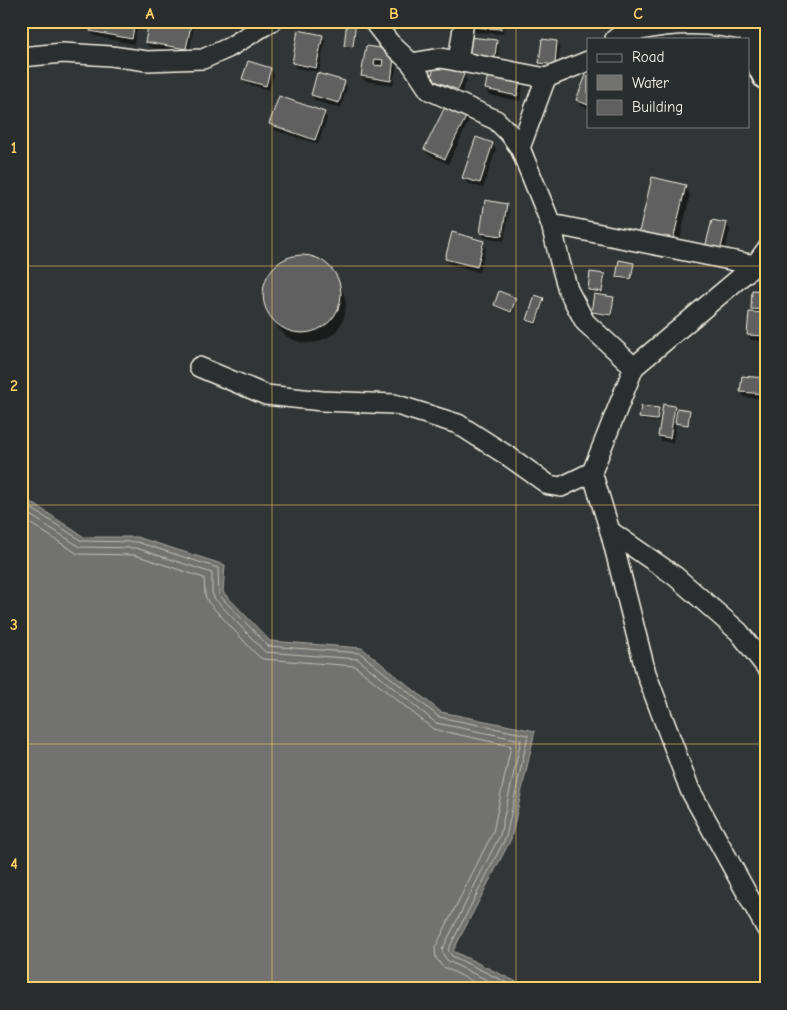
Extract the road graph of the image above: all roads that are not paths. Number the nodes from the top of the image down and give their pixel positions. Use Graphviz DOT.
graph roads {
  1 [pos="272,21"];
  2 [pos="373,21"];
  3 [pos="464,21"];
  4 [pos="754,27"];
  5 [pos="616,38"];
  6 [pos="21,58"];
  7 [pos="458,61"];
  8 [pos="587,61"];
  9 [pos="411,63"];
  10 [pos="766,76"];
  11 [pos="546,78"];
  12 [pos="520,148"];
  13 [pos="551,224"];
  14 [pos="761,258"];
  15 [pos="199,367"];
  16 [pos="634,367"];
  17 [pos="592,472"];
  18 [pos="610,531"];
  19 [pos="766,667"];
  20 [pos="766,928"];
  1 -- 6 [label="street"];
  2 -- 9 [label="street"];
  3 -- 7 [label="street"];
  4 -- 5 [label="street"];
  4 -- 10 [label="main road"];
  7 -- 9 [label="street"];
  7 -- 11 [label="street"];
  8 -- 11 [label="street"];
  9 -- 12 [label="street"];
  11 -- 12 [label="street"];
  12 -- 13 [label="street"];
  13 -- 14 [label="street"];
  13 -- 16 [label="street"];
  14 -- 16 [label="street"];
  15 -- 17 [label="street"];
  16 -- 17 [label="street"];
  17 -- 18 [label="street"];
  18 -- 19 [label="street"];
  18 -- 20 [label="street"];
}
